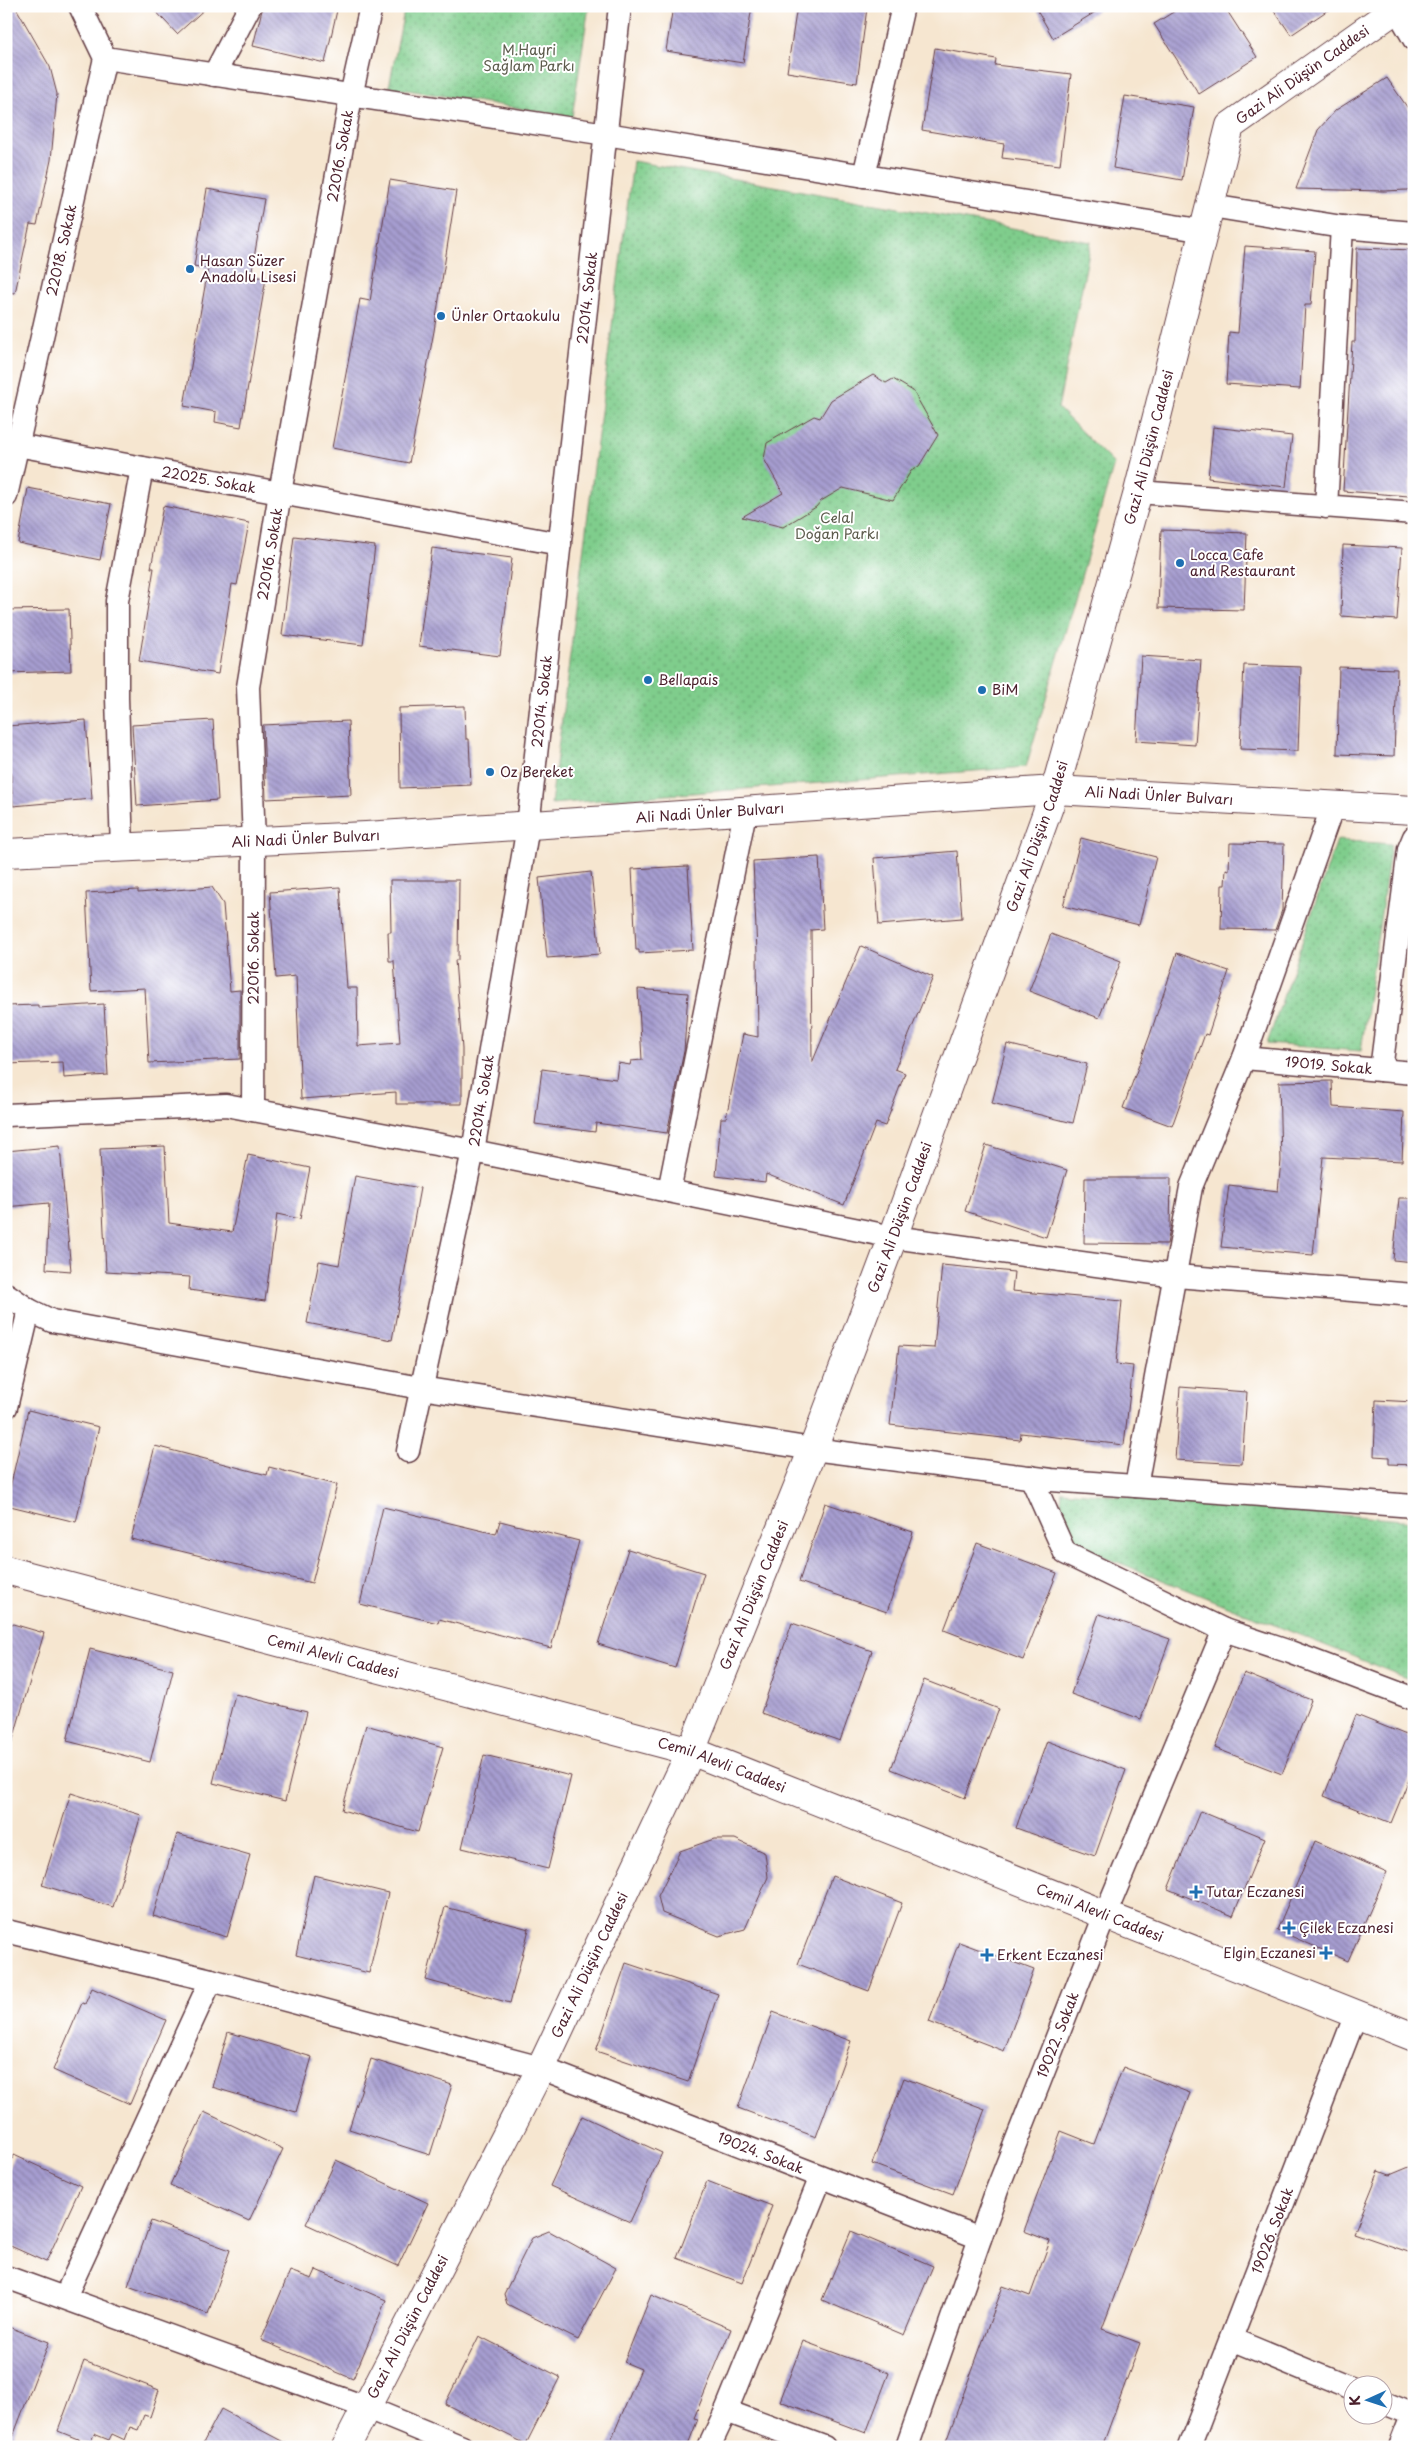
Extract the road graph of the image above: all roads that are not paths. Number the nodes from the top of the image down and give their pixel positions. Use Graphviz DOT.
graph roads {
  1 [pos="80,6"];
  2 [pos="250,6"];
  3 [pos="371,6"];
  4 [pos="620,6"];
  5 [pos="903,6"];
  6 [pos="1397,7"];
  7 [pos="1414,39"];
  8 [pos="105,58"];
  9 [pos="214,75"];
  10 [pos="351,96"];
  11 [pos="606,134"];
  12 [pos="864,176"];
  13 [pos="1208,219"];
  14 [pos="1342,227"];
  15 [pos="1414,233"];
  16 [pos="12,444"];
  17 [pos="142,468"];
  18 [pos="1138,492"];
  19 [pos="280,493"];
  20 [pos="6,496"];
  21 [pos="1326,507"];
  22 [pos="1414,513"];
  23 [pos="560,544"];
  24 [pos="1055,790"];
  25 [pos="1332,808"];
  26 [pos="1414,810"];
  27 [pos="745,812"];
  28 [pos="528,826"];
  29 [pos="1414,837"];
  30 [pos="254,842"];
  31 [pos="122,849"];
  32 [pos="6,853"];
  33 [pos="1244,1058"];
  34 [pos="1381,1070"];
  35 [pos="1414,1073"];
  36 [pos="252,1110"];
  37 [pos="6,1115"];
  38 [pos="473,1151"];
  39 [pos="670,1191"];
  40 [pos="893,1237"];
  41 [pos="1176,1276"];
  42 [pos="6,1294"];
  43 [pos="1414,1295"];
  44 [pos="29,1310"];
  45 [pos="421,1388"];
  46 [pos="6,1406"];
  47 [pos="813,1449"];
  48 [pos="408,1451"];
  49 [pos="1031,1477"];
  50 [pos="1136,1486"];
  51 [pos="1414,1506"];
  52 [pos="6,1570"];
  53 [pos="1224,1630"];
  54 [pos="1414,1699"];
  55 [pos="691,1751"];
  56 [pos="1105,1915"];
  57 [pos="6,1931"];
  58 [pos="211,1980"];
  59 [pos="1356,2014"];
  60 [pos="1414,2037"];
  61 [pos="541,2068"];
  62 [pos="821,2177"];
  63 [pos="980,2238"];
  64 [pos="6,2276"];
  65 [pos="65,2297"];
  66 [pos="1231,2339"];
  67 [pos="1342,2385"];
  68 [pos="1392,2406"];
  69 [pos="365,2408"];
  70 [pos="726,2411"];
  71 [pos="1413,2413"];
  72 [pos="346,2447"];
  73 [pos="462,2447"];
  74 [pos="709,2447"];
  75 [pos="824,2447"];
  76 [pos="907,2447"];
  77 [pos="1189,2447"];
  78 [pos="1400,2447"];
  1 -- 8 [label="street"];
  2 -- 9 [label="street"];
  3 -- 10 [label="street, 22016. Sokak"];
  4 -- 11 [label="street, 22014. Sokak"];
  5 -- 12 [label="street"];
  6 -- 7 [label="street"];
  6 -- 13 [label="street, Gazi Ali Düşün Caddesi"];
  8 -- 9 [label="street"];
  8 -- 16 [label="street, 22018. Sokak"];
  9 -- 10 [label="street"];
  10 -- 11 [label="street"];
  10 -- 19 [label="street, 22016. Sokak"];
  11 -- 12 [label="street"];
  11 -- 23 [label="street, 22014. Sokak"];
  12 -- 13 [label="street"];
  13 -- 14 [label="street"];
  13 -- 18 [label="street, Gazi Ali Düşün Caddesi"];
  14 -- 15 [label="street"];
  14 -- 21 [label="street"];
  16 -- 17 [label="street, 22025. Sokak"];
  16 -- 20 [label="street, 22018. Sokak"];
  17 -- 19 [label="street, 22025. Sokak"];
  17 -- 31 [label="street"];
  18 -- 21 [label="street"];
  18 -- 24 [label="street, Gazi Ali Düşün Caddesi"];
  19 -- 23 [label="street, 22025. Sokak"];
  19 -- 30 [label="street, 22016. Sokak"];
  21 -- 22 [label="street"];
  23 -- 28 [label="street, 22014. Sokak"];
  24 -- 25 [label="street, Ali Nadi Ünler Bulvarı"];
  24 -- 27 [label="street, Ali Nadi Ünler Bulvarı"];
  24 -- 40 [label="street, Gazi Ali Düşün Caddesi"];
  25 -- 26 [label="street, Ali Nadi Ünler Bulvarı"];
  25 -- 33 [label="street"];
  27 -- 28 [label="street, Ali Nadi Ünler Bulvarı"];
  27 -- 39 [label="street"];
  28 -- 30 [label="street, Ali Nadi Ünler Bulvarı"];
  28 -- 38 [label="street, 22014. Sokak"];
  29 -- 34 [label="street"];
  30 -- 31 [label="street, Ali Nadi Ünler Bulvarı"];
  30 -- 36 [label="street, 22016. Sokak"];
  31 -- 32 [label="street, Ali Nadi Ünler Bulvarı"];
  33 -- 34 [label="street, 19019. Sokak"];
  33 -- 41 [label="street"];
  34 -- 35 [label="street, 19019. Sokak"];
  36 -- 37 [label="street"];
  36 -- 38 [label="street"];
  38 -- 39 [label="street"];
  38 -- 45 [label="street, 22014. Sokak"];
  39 -- 40 [label="street"];
  40 -- 41 [label="street"];
  40 -- 47 [label="street, Gazi Ali Düşün Caddesi"];
  41 -- 43 [label="street"];
  41 -- 50 [label="street"];
  42 -- 44 [label="street"];
  44 -- 45 [label="street"];
  44 -- 46 [label="street"];
  45 -- 47 [label="street"];
  45 -- 48 [label="street, 22014. Sokak"];
  47 -- 49 [label="street"];
  47 -- 55 [label="street, Gazi Ali Düşün Caddesi"];
  49 -- 50 [label="street"];
  49 -- 53 [label="street"];
  50 -- 51 [label="street"];
  52 -- 55 [label="street, Cemil Alevli Caddesi"];
  53 -- 54 [label="street"];
  53 -- 56 [label="street, 19022. Sokak"];
  55 -- 56 [label="street, Cemil Alevli Caddesi"];
  55 -- 61 [label="street, Gazi Ali Düşün Caddesi"];
  56 -- 59 [label="street, Cemil Alevli Caddesi"];
  56 -- 63 [label="street, 19022. Sokak"];
  57 -- 58 [label="street, 19024. Sokak"];
  58 -- 61 [label="street, 19024. Sokak"];
  58 -- 65 [label="street"];
  59 -- 60 [label="street, Cemil Alevli Caddesi"];
  59 -- 66 [label="street, 19026. Sokak"];
  61 -- 62 [label="street, 19024. Sokak"];
  61 -- 69 [label="street, Gazi Ali Düşün Caddesi"];
  62 -- 63 [label="street, 19024. Sokak"];
  62 -- 70 [label="street"];
  63 -- 76 [label="street, 19022. Sokak"];
  64 -- 65 [label="street"];
  65 -- 69 [label="street"];
  66 -- 67 [label="street"];
  66 -- 77 [label="street, 19026. Sokak"];
  68 -- 71 [label="street"];
  69 -- 72 [label="street, Gazi Ali Düşün Caddesi"];
  69 -- 73 [label="street"];
  70 -- 74 [label="street"];
  70 -- 75 [label="street"];
  71 -- 78 [label="street"];
}
